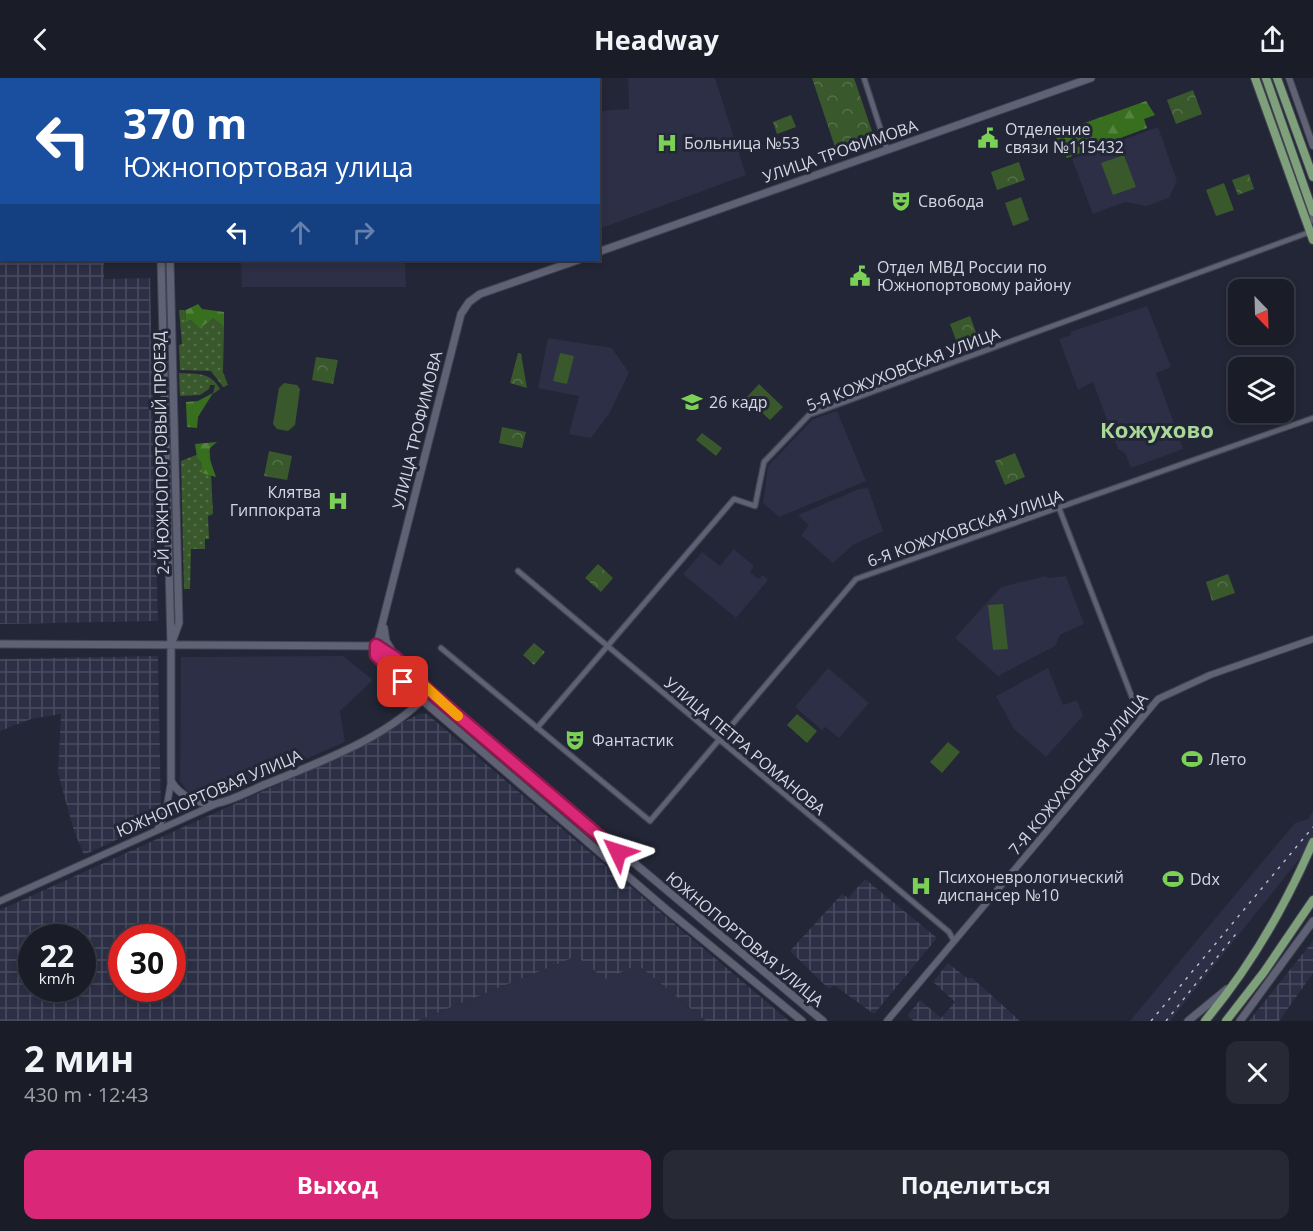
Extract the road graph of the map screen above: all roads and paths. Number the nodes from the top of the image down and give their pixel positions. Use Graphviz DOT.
graph roads {
  1 [pos="864,78"];
  2 [pos="1091,78"];
  3 [pos="1255,78"];
  4 [pos="1266,78"];
  5 [pos="1277,78"];
  6 [pos="1289,78"];
  7 [pos="1313,146"];
  8 [pos="887,149"];
  9 [pos="1313,177"];
  10 [pos="1309,200"];
  11 [pos="1313,212"];
  12 [pos="1313,221"];
  13 [pos="1311,236"];
  14 [pos="600,251"];
  15 [pos="161,261"];
  16 [pos="170,261"];
  17 [pos="575,261"];
  18 [pos="1313,418"];
  19 [pos="1059,508"];
  20 [pos="518,571"];
  21 [pos="178,608"];
  22 [pos="169,609"];
  23 [pos="383,623"];
  24 [pos="1313,639"];
  25 [pos="0,644"];
  26 [pos="171,644"];
  27 [pos="376,645"];
  28 [pos="608,646"];
  29 [pos="441,648"];
  30 [pos="396,658"];
  31 [pos="430,692"];
  32 [pos="422,700"];
  33 [pos="1140,718"];
  34 [pos="537,728"];
  35 [pos="719,740"];
  36 [pos="171,781"];
  37 [pos="217,803"];
  38 [pos="157,829"];
  39 [pos="1313,842"];
  40 [pos="617,850"];
  41 [pos="608,860"];
  42 [pos="631,863"];
  43 [pos="623,873"];
  44 [pos="0,901"];
  45 [pos="1313,902"];
  46 [pos="1313,921"];
  47 [pos="955,942"];
  48 [pos="1250,962"];
  49 [pos="802,1021"];
  50 [pos="823,1021"];
  51 [pos="887,1021"];
  52 [pos="1188,1021"];
  53 [pos="1205,1021"];
  54 [pos="1226,1021"];
  55 [pos="1240,1021"];
  1 -- 8 [label="street"];
  2 -- 8 [label="main road, УЛИЦА ТРОФИМОВА"];
  3 -- 13 [label="main road"];
  4 -- 10 [label="main road"];
  5 -- 9 [label="main road"];
  6 -- 7 [label="street"];
  8 -- 14 [label="main road, УЛИЦА ТРОФИМОВА"];
  10 -- 11 [label="main road"];
  10 -- 12 [label="street"];
  13 -- 28 [label="street, 5-Я КОЖУХОВСКАЯ УЛИЦА"];
  15 -- 22 [label="main road, 2-Й ЮЖНОПОРТОВЫЙ ПРОЕЗД"];
  16 -- 21 [label="main road, 2-Й ЮЖНОПОРТОВЫЙ ПРОЕЗД"];
  17 -- 23 [label="main road, УЛИЦА ТРОФИМОВА"];
  18 -- 19 [label="street, 6-Я КОЖУХОВСКАЯ УЛИЦА"];
  19 -- 33 [label="street"];
  19 -- 35 [label="street, 6-Я КОЖУХОВСКАЯ УЛИЦА"];
  20 -- 28 [label="street, УЛИЦА ПЕТРА РОМАНОВА"];
  21 -- 22 [label="main road"];
  21 -- 26 [label="main road, 2-Й ЮЖНОПОРТОВЫЙ ПРОЕЗД"];
  22 -- 26 [label="main road, 2-Й ЮЖНОПОРТОВЫЙ ПРОЕЗД"];
  23 -- 27 [label="main road, УЛИЦА ТРОФИМОВА"];
  23 -- 30 [label="main road"];
  24 -- 33 [label="street, 7-Я КОЖУХОВСКАЯ УЛИЦА"];
  25 -- 26 [label="main road"];
  26 -- 27 [label="main road"];
  26 -- 36 [label="main road"];
  27 -- 30 [label="main road, ЮЖНОПОРТОВАЯ УЛИЦА"];
  27 -- 32 [label="main road, ЮЖНОПОРТОВАЯ УЛИЦА"];
  28 -- 34 [label="street, 5-Я КОЖУХОВСКАЯ УЛИЦА"];
  28 -- 35 [label="street, УЛИЦА ПЕТРА РОМАНОВА"];
  29 -- 34 [label="street"];
  30 -- 31 [label="main road, ЮЖНОПОРТОВАЯ УЛИЦА"];
  31 -- 32 [label="main road, ЮЖНОПОРТОВАЯ УЛИЦА"];
  31 -- 40 [label="main road, ЮЖНОПОРТОВАЯ УЛИЦА"];
  32 -- 37 [label="main road, ЮЖНОПОРТОВАЯ УЛИЦА"];
  32 -- 41 [label="main road, ЮЖНОПОРТОВАЯ УЛИЦА"];
  33 -- 47 [label="street, 7-Я КОЖУХОВСКАЯ УЛИЦА"];
  34 -- 35 [label="street, 6-Я КОЖУХОВСКАЯ УЛИЦА"];
  35 -- 47 [label="street, УЛИЦА ПЕТРА РОМАНОВА"];
  36 -- 37 [label="main road"];
  36 -- 38 [label="street"];
  37 -- 38 [label="street, ЮЖНОПОРТОВАЯ УЛИЦА"];
  38 -- 44 [label="street, ЮЖНОПОРТОВАЯ УЛИЦА"];
  39 -- 48 [label="main road"];
  40 -- 41 [label="street"];
  40 -- 42 [label="main road, ЮЖНОПОРТОВАЯ УЛИЦА"];
  41 -- 43 [label="main road, ЮЖНОПОРТОВАЯ УЛИЦА"];
  42 -- 43 [label="street"];
  42 -- 50 [label="main road, ЮЖНОПОРТОВАЯ УЛИЦА"];
  43 -- 49 [label="main road, ЮЖНОПОРТОВАЯ УЛИЦА"];
  45 -- 54 [label="main road"];
  46 -- 55 [label="main road"];
  47 -- 51 [label="street, 7-Я КОЖУХОВСКАЯ УЛИЦА"];
  48 -- 52 [label="main road"];
  48 -- 53 [label="main road"];
}
